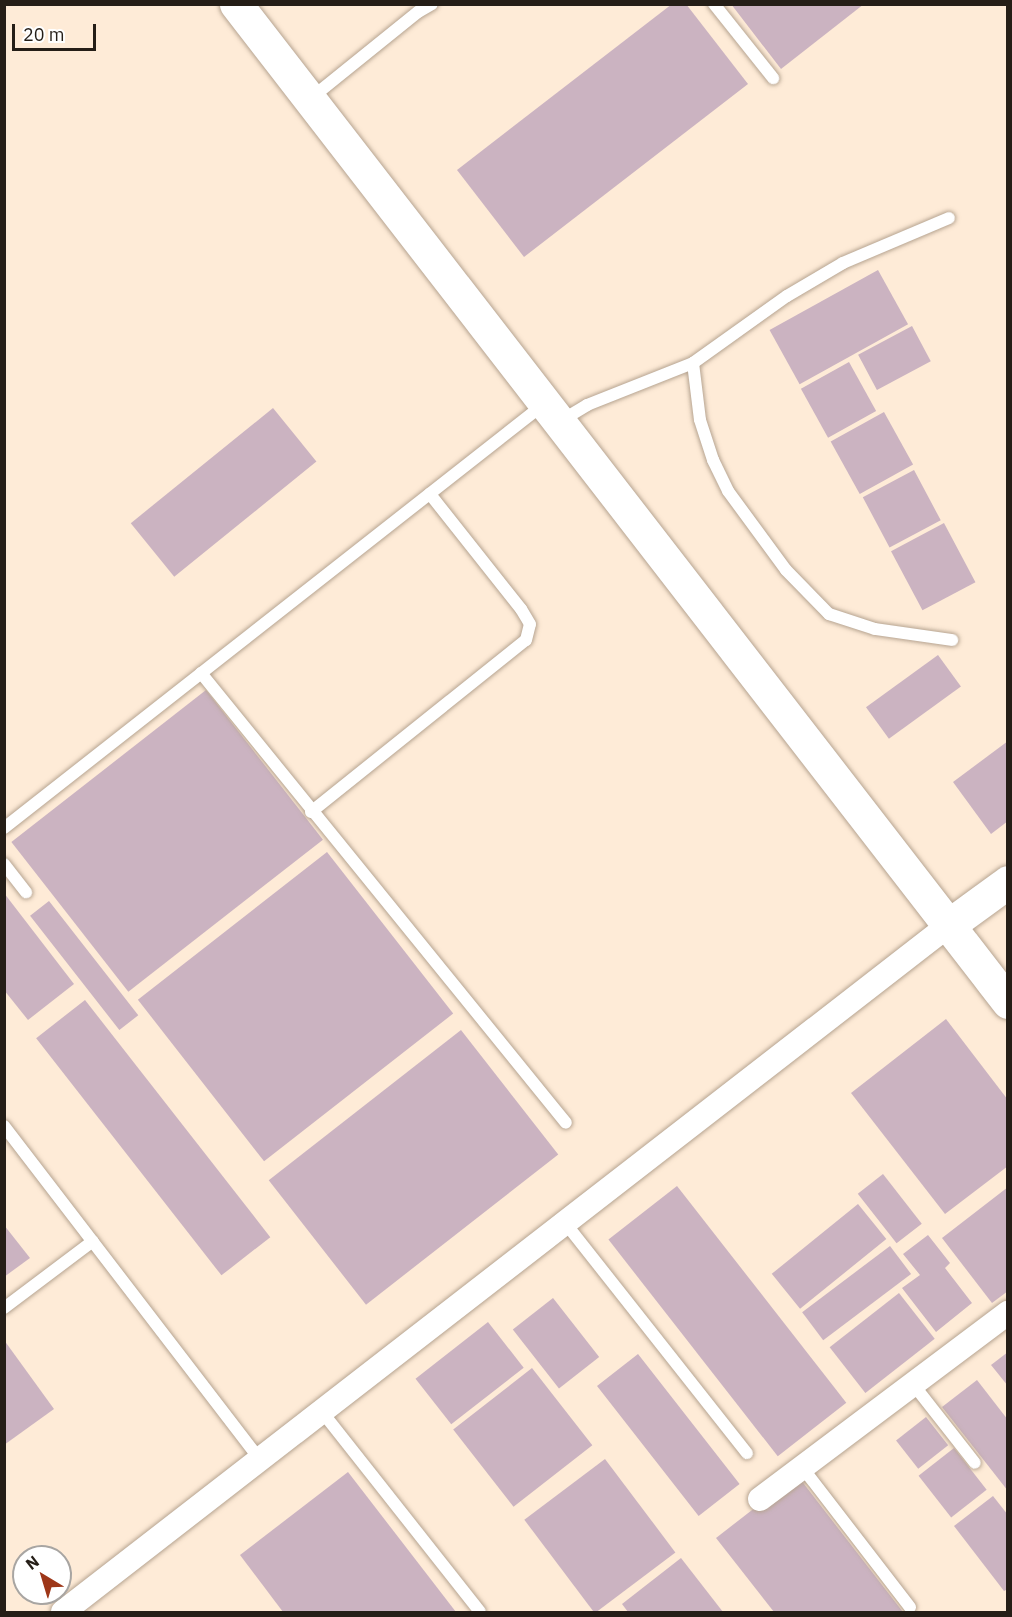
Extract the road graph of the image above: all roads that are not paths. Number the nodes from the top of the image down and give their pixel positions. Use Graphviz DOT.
graph roads {
  1 [pos="236,4"];
  2 [pos="432,4"];
  3 [pos="714,4"];
  4 [pos="773,78"];
  5 [pos="309,99"];
  6 [pos="949,218"];
  7 [pos="693,363"];
  8 [pos="552,413"];
  9 [pos="430,494"];
  10 [pos="952,640"];
  11 [pos="201,673"];
  12 [pos="311,812"];
  13 [pos="4,828"];
  14 [pos="4,864"];
  15 [pos="1008,882"];
  16 [pos="26,892"];
  17 [pos="949,925"];
  18 [pos="1008,1002"];
  19 [pos="566,1123"];
  20 [pos="4,1125"];
  21 [pos="566,1224"];
  22 [pos="93,1241"];
  23 [pos="4,1308"];
  24 [pos="1008,1313"];
  25 [pos="913,1384"];
  26 [pos="323,1413"];
  27 [pos="747,1454"];
  28 [pos="261,1461"];
  29 [pos="975,1463"];
  30 [pos="802,1467"];
  31 [pos="760,1500"];
  32 [pos="910,1607"];
  33 [pos="63,1612"];
  34 [pos="480,1612"];
  1 -- 5 [label="street"];
  2 -- 5 [label="lane"];
  3 -- 4 [label="lane"];
  5 -- 8 [label="street"];
  6 -- 7 [label="lane"];
  7 -- 8 [label="lane"];
  7 -- 10 [label="lane"];
  8 -- 9 [label="lane"];
  8 -- 17 [label="street"];
  9 -- 11 [label="lane"];
  9 -- 12 [label="lane"];
  11 -- 12 [label="lane"];
  11 -- 13 [label="lane"];
  12 -- 19 [label="lane"];
  14 -- 16 [label="lane"];
  15 -- 17 [label="street"];
  17 -- 18 [label="street"];
  17 -- 21 [label="street"];
  20 -- 22 [label="lane"];
  21 -- 26 [label="street"];
  21 -- 27 [label="lane"];
  22 -- 23 [label="lane"];
  22 -- 28 [label="lane"];
  24 -- 25 [label="street"];
  25 -- 29 [label="lane"];
  25 -- 30 [label="street"];
  26 -- 28 [label="street"];
  26 -- 34 [label="lane"];
  28 -- 33 [label="street"];
  30 -- 31 [label="street"];
  30 -- 32 [label="lane"];
}
